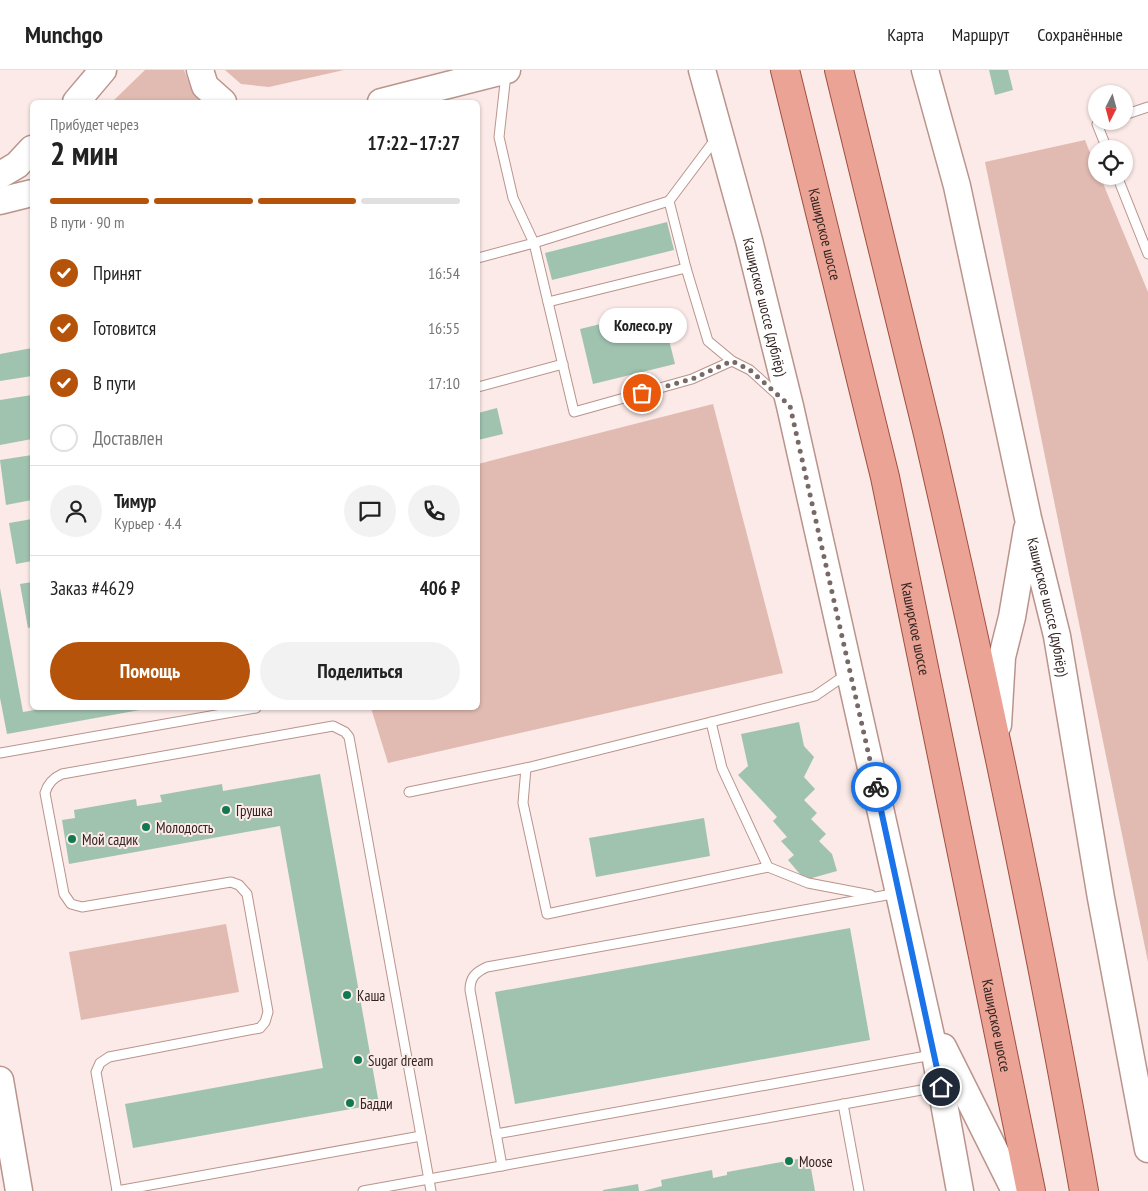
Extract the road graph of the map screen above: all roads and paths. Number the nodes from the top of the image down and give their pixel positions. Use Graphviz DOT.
graph roads {
  1 [pos="103,70"];
  2 [pos="200,70"];
  3 [pos="507,70"];
  4 [pos="702,70"];
  5 [pos="785,70"];
  6 [pos="839,70"];
  7 [pos="925,70"];
  8 [pos="78,100"];
  9 [pos="221,100"];
  10 [pos="389,100"];
  11 [pos="1148,107"];
  12 [pos="1133,112"];
  13 [pos="720,133"];
  14 [pos="30,151"];
  15 [pos="0,175"];
  16 [pos="1121,185"];
  17 [pos="30,194"];
  18 [pos="669,200"];
  19 [pos="0,201"];
  20 [pos="534,243"];
  21 [pos="1148,254"];
  22 [pos="480,257"];
  23 [pos="686,268"];
  24 [pos="548,302"];
  25 [pos="732,361"];
  26 [pos="563,364"];
  27 [pos="480,386"];
  28 [pos="790,406"];
  29 [pos="1028,518"];
  30 [pos="851,671"];
  31 [pos="245,710"];
  32 [pos="712,722"];
  33 [pos="998,751"];
  34 [pos="0,753"];
  35 [pos="526,768"];
  36 [pos="409,792"];
  37 [pos="768,867"];
  38 [pos="889,894"];
  39 [pos="925,1010"];
  40 [pos="935,1054"];
  41 [pos="0,1080"];
  42 [pos="941,1087"];
  43 [pos="843,1104"];
  44 [pos="496,1134"];
  45 [pos="421,1136"];
  46 [pos="1148,1149"];
  47 [pos="502,1166"];
  48 [pos="429,1179"];
  49 [pos="19,1191"];
  50 [pos="117,1191"];
  51 [pos="363,1191"];
  52 [pos="431,1191"];
  53 [pos="859,1191"];
  54 [pos="960,1191"];
  55 [pos="1014,1191"];
  56 [pos="1031,1191"];
  57 [pos="1084,1191"];
  1 -- 8 [label="main road"];
  2 -- 9 [label="main road"];
  3 -- 10 [label="main road"];
  3 -- 20 [label="lane"];
  4 -- 13 [label="main road, Каширское шоссе (дублёр)"];
  5 -- 56 [label="main road, Каширское шоссе"];
  6 -- 33 [label="main road"];
  7 -- 29 [label="main road, Каширское шоссе (дублёр)"];
  11 -- 12 [label="lane"];
  13 -- 18 [label="lane"];
  13 -- 28 [label="main road, Каширское шоссе (дублёр)"];
  14 -- 15 [label="main road"];
  16 -- 21 [label="lane"];
  17 -- 19 [label="main road"];
  18 -- 20 [label="lane"];
  18 -- 23 [label="lane"];
  20 -- 22 [label="lane"];
  20 -- 24 [label="lane"];
  23 -- 24 [label="lane"];
  23 -- 25 [label="lane"];
  24 -- 26 [label="lane"];
  25 -- 26 [label="lane"];
  25 -- 28 [label="lane"];
  26 -- 27 [label="lane"];
  28 -- 30 [label="main road, Каширское шоссе (дублёр)"];
  29 -- 33 [label="main road"];
  29 -- 46 [label="main road, Каширское шоссе (дублёр)"];
  30 -- 32 [label="lane"];
  30 -- 38 [label="main road, Каширское шоссе (дублёр)"];
  31 -- 34 [label="lane"];
  32 -- 35 [label="lane"];
  32 -- 37 [label="lane"];
  33 -- 57 [label="main road"];
  35 -- 36 [label="lane"];
  35 -- 37 [label="lane"];
  37 -- 38 [label="lane"];
  38 -- 39 [label="main road, Каширское шоссе (дублёр)"];
  38 -- 44 [label="lane"];
  39 -- 40 [label="main road, Каширское шоссе (дублёр)"];
  39 -- 55 [label="main road"];
  40 -- 42 [label="main road, Каширское шоссе (дублёр)"];
  40 -- 44 [label="lane"];
  41 -- 49 [label="main road"];
  42 -- 43 [label="lane"];
  42 -- 54 [label="main road, Каширское шоссе (дублёр)"];
  43 -- 47 [label="lane"];
  43 -- 53 [label="lane"];
  44 -- 47 [label="lane"];
  45 -- 48 [label="lane"];
  45 -- 50 [label="lane"];
  45 -- 50 [label="lane"];
  47 -- 48 [label="lane"];
  48 -- 51 [label="lane"];
  48 -- 52 [label="lane"];
}
